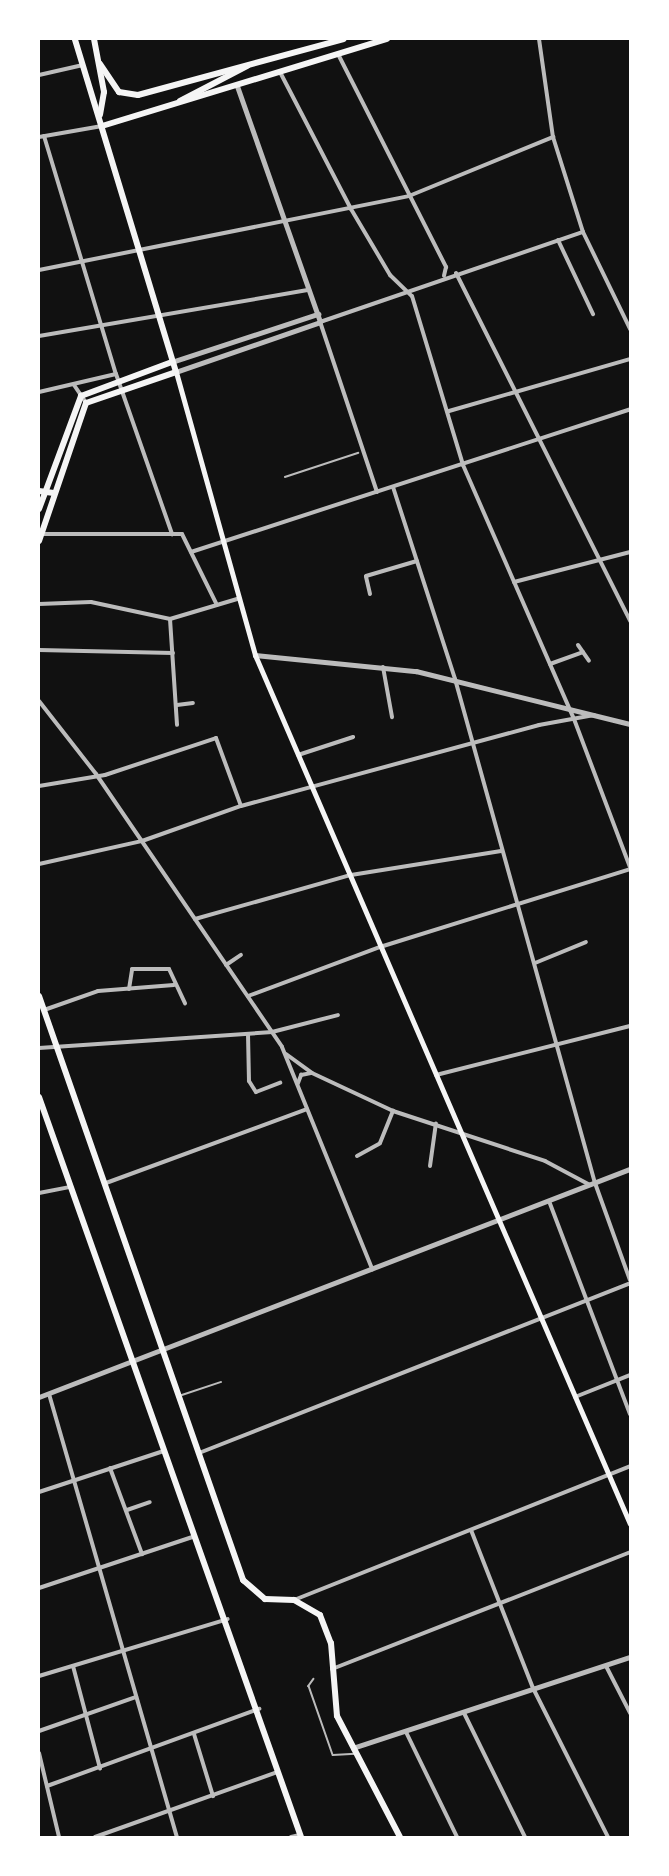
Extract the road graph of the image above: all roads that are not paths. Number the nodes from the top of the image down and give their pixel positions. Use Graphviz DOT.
graph roads {
  1 [pos="75,39"];
  2 [pos="94,39"];
  3 [pos="344,39"];
  4 [pos="387,39"];
  5 [pos="539,39"];
  6 [pos="338,54"];
  7 [pos="253,63"];
  8 [pos="100,64"];
  9 [pos="83,65"];
  10 [pos="280,72"];
  11 [pos="39,75"];
  12 [pos="237,86"];
  13 [pos="177,104"];
  14 [pos="99,116"];
  15 [pos="102,126"];
  16 [pos="41,136"];
  17 [pos="554,137"];
  18 [pos="409,196"];
  19 [pos="351,209"];
  20 [pos="285,222"];
  21 [pos="583,232"];
  22 [pos="558,240"];
  23 [pos="139,252"];
  24 [pos="81,263"];
  25 [pos="39,270"];
  26 [pos="456,273"];
  27 [pos="443,277"];
  28 [pos="309,290"];
  29 [pos="403,290"];
  30 [pos="318,314"];
  31 [pos="593,314"];
  32 [pos="160,319"];
  33 [pos="320,322"];
  34 [pos="101,326"];
  35 [pos="630,329"];
  36 [pos="39,336"];
  37 [pos="630,359"];
  38 [pos="172,362"];
  39 [pos="176,372"];
  40 [pos="117,377"];
  41 [pos="74,385"];
  42 [pos="100,385"];
  43 [pos="121,389"];
  44 [pos="517,389"];
  45 [pos="39,392"];
  46 [pos="102,394"];
  47 [pos="81,396"];
  48 [pos="86,403"];
  49 [pos="630,409"];
  50 [pos="449,411"];
  51 [pos="69,420"];
  52 [pos="77,423"];
  53 [pos="63,437"];
  54 [pos="539,439"];
  55 [pos="71,440"];
  56 [pos="58,449"];
  57 [pos="67,453"];
  58 [pos="358,453"];
  59 [pos="54,462"];
  60 [pos="63,464"];
  61 [pos="463,465"];
  62 [pos="50,475"];
  63 [pos="285,477"];
  64 [pos="59,478"];
  65 [pos="393,487"];
  66 [pos="42,490"];
  67 [pos="376,492"];
  68 [pos="54,493"];
  69 [pos="39,509"];
  70 [pos="172,534"];
  71 [pos="40,536"];
  72 [pos="220,539"];
  73 [pos="191,552"];
  74 [pos="630,552"];
  75 [pos="596,560"];
  76 [pos="417,561"];
  77 [pos="514,582"];
  78 [pos="370,594"];
  79 [pos="237,599"];
  80 [pos="39,604"];
  81 [pos="217,605"];
  82 [pos="170,619"];
  83 [pos="630,621"];
  84 [pos="578,645"];
  85 [pos="39,650"];
  86 [pos="583,652"];
  87 [pos="172,653"];
  88 [pos="255,655"];
  89 [pos="589,661"];
  90 [pos="550,664"];
  91 [pos="383,666"];
  92 [pos="455,679"];
  93 [pos="39,702"];
  94 [pos="193,703"];
  95 [pos="177,705"];
  96 [pos="568,708"];
  97 [pos="595,715"];
  98 [pos="392,717"];
  99 [pos="574,718"];
  100 [pos="630,724"];
  101 [pos="177,725"];
  102 [pos="353,737"];
  103 [pos="473,744"];
  104 [pos="297,756"];
  105 [pos="96,774"];
  106 [pos="39,786"];
  107 [pos="312,788"];
  108 [pos="241,806"];
  109 [pos="142,841"];
  110 [pos="501,851"];
  111 [pos="39,864"];
  112 [pos="630,868"];
  113 [pos="351,875"];
  114 [pos="519,906"];
  115 [pos="195,919"];
  116 [pos="586,942"];
  117 [pos="380,947"];
  118 [pos="241,955"];
  119 [pos="535,963"];
  120 [pos="226,965"];
  121 [pos="174,985"];
  122 [pos="129,989"];
  123 [pos="39,996"];
  124 [pos="248,996"];
  125 [pos="184,1004"];
  126 [pos="46,1009"];
  127 [pos="338,1015"];
  128 [pos="630,1026"];
  129 [pos="272,1032"];
  130 [pos="248,1034"];
  131 [pos="57,1043"];
  132 [pos="558,1044"];
  133 [pos="39,1048"];
  134 [pos="285,1053"];
  135 [pos="312,1073"];
  136 [pos="435,1076"];
  137 [pos="280,1083"];
  138 [pos="298,1088"];
  139 [pos="39,1097"];
  140 [pos="308,1108"];
  141 [pos="393,1111"];
  142 [pos="436,1124"];
  143 [pos="459,1130"];
  144 [pos="357,1156"];
  145 [pos="430,1166"];
  146 [pos="630,1170"];
  147 [pos="106,1183"];
  148 [pos="593,1184"];
  149 [pos="70,1187"];
  150 [pos="39,1193"];
  151 [pos="549,1201"];
  152 [pos="499,1221"];
  153 [pos="372,1270"];
  154 [pos="630,1281"];
  155 [pos="587,1300"];
  156 [pos="539,1317"];
  157 [pos="162,1353"];
  158 [pos="133,1363"];
  159 [pos="630,1375"];
  160 [pos="617,1380"];
  161 [pos="221,1382"];
  162 [pos="49,1394"];
  163 [pos="39,1397"];
  164 [pos="178,1397"];
  165 [pos="575,1397"];
  166 [pos="630,1414"];
  167 [pos="165,1451"];
  168 [pos="199,1453"];
  169 [pos="630,1466"];
  170 [pos="110,1468"];
  171 [pos="609,1474"];
  172 [pos="74,1480"];
  173 [pos="39,1492"];
  174 [pos="150,1502"];
  175 [pos="127,1510"];
  176 [pos="630,1524"];
  177 [pos="471,1530"];
  178 [pos="196,1536"];
  179 [pos="630,1552"];
  180 [pos="142,1554"];
  181 [pos="101,1567"];
  182 [pos="39,1588"];
  183 [pos="294,1600"];
  184 [pos="502,1602"];
  185 [pos="228,1619"];
  186 [pos="121,1650"];
  187 [pos="630,1657"];
  188 [pos="73,1666"];
  189 [pos="606,1666"];
  190 [pos="331,1670"];
  191 [pos="39,1676"];
  192 [pos="314,1679"];
  193 [pos="533,1688"];
  194 [pos="136,1698"];
  195 [pos="259,1709"];
  196 [pos="464,1713"];
  197 [pos="630,1713"];
  198 [pos="85,1716"];
  199 [pos="39,1731"];
  200 [pos="406,1732"];
  201 [pos="194,1734"];
  202 [pos="152,1750"];
  203 [pos="354,1751"];
  204 [pos="39,1753"];
  205 [pos="100,1768"];
  206 [pos="280,1771"];
  207 [pos="47,1786"];
  208 [pos="213,1796"];
  209 [pos="170,1812"];
  210 [pos="301,1836"];
  211 [pos="59,1837"];
  212 [pos="95,1837"];
  213 [pos="177,1837"];
  214 [pos="291,1837"];
  215 [pos="400,1837"];
  216 [pos="457,1837"];
  217 [pos="525,1837"];
  218 [pos="608,1837"];
  1 -- 9 [label="main road"];
  2 -- 8 [label="main road"];
  3 -- 7 [label="main road"];
  4 -- 6 [label="main road"];
  5 -- 17 [label="street"];
  6 -- 10 [label="main road"];
  6 -- 18 [label="street"];
  7 -- 8 [label="main road"];
  7 -- 13 [label="main road"];
  8 -- 14 [label="main road"];
  9 -- 11 [label="street"];
  9 -- 14 [label="main road"];
  10 -- 12 [label="main road"];
  10 -- 19 [label="street"];
  12 -- 13 [label="main road"];
  12 -- 20 [label="street"];
  13 -- 15 [label="main road"];
  14 -- 15 [label="main road"];
  15 -- 16 [label="street"];
  15 -- 23 [label="main road"];
  16 -- 24 [label="street"];
  17 -- 18 [label="street"];
  17 -- 21 [label="street"];
  18 -- 19 [label="street"];
  18 -- 27 [label="street"];
  19 -- 20 [label="street"];
  19 -- 29 [label="street"];
  20 -- 23 [label="street"];
  20 -- 28 [label="street"];
  21 -- 22 [label="street"];
  21 -- 35 [label="street"];
  22 -- 26 [label="street"];
  22 -- 31 [label="street"];
  23 -- 24 [label="street"];
  23 -- 32 [label="main road"];
  24 -- 25 [label="street"];
  24 -- 34 [label="street"];
  26 -- 27 [label="street"];
  26 -- 44 [label="street"];
  27 -- 29 [label="street"];
  28 -- 30 [label="street"];
  28 -- 32 [label="street"];
  29 -- 33 [label="street"];
  29 -- 50 [label="street"];
  30 -- 33 [label="street"];
  30 -- 38 [label="street"];
  32 -- 34 [label="street"];
  32 -- 38 [label="main road"];
  33 -- 39 [label="street"];
  33 -- 67 [label="street"];
  34 -- 36 [label="street"];
  34 -- 40 [label="street"];
  37 -- 44 [label="street"];
  38 -- 39 [label="main road"];
  38 -- 40 [label="main road"];
  39 -- 43 [label="main road"];
  39 -- 72 [label="main road"];
  40 -- 41 [label="street"];
  40 -- 42 [label="main road"];
  40 -- 43 [label="street"];
  41 -- 45 [label="street"];
  41 -- 47 [label="street"];
  42 -- 46 [label="main road"];
  42 -- 47 [label="main road"];
  43 -- 46 [label="main road"];
  43 -- 70 [label="street"];
  44 -- 50 [label="street"];
  44 -- 54 [label="street"];
  46 -- 48 [label="main road"];
  47 -- 48 [label="street"];
  47 -- 51 [label="main road"];
  48 -- 52 [label="main road"];
  49 -- 54 [label="street"];
  50 -- 61 [label="street"];
  51 -- 52 [label="main road"];
  51 -- 53 [label="main road"];
  52 -- 55 [label="main road"];
  53 -- 55 [label="main road"];
  53 -- 56 [label="main road"];
  54 -- 61 [label="street"];
  54 -- 75 [label="street"];
  55 -- 57 [label="main road"];
  56 -- 57 [label="main road"];
  56 -- 59 [label="main road"];
  57 -- 60 [label="main road"];
  58 -- 63 [label="lane"];
  59 -- 60 [label="main road"];
  59 -- 62 [label="main road"];
  60 -- 64 [label="main road"];
  61 -- 65 [label="street"];
  61 -- 77 [label="street"];
  62 -- 64 [label="main road"];
  62 -- 66 [label="main road"];
  64 -- 68 [label="main road"];
  65 -- 67 [label="street"];
  65 -- 76 [label="street"];
  66 -- 68 [label="main road"];
  66 -- 69 [label="main road"];
  67 -- 72 [label="street"];
  68 -- 71 [label="main road"];
  70 -- 71 [label="street"];
  70 -- 73 [label="street"];
  72 -- 73 [label="street"];
  72 -- 79 [label="main road"];
  73 -- 81 [label="street"];
  74 -- 75 [label="street"];
  75 -- 77 [label="street"];
  75 -- 83 [label="street"];
  76 -- 78 [label="street"];
  76 -- 92 [label="street"];
  77 -- 90 [label="street"];
  79 -- 81 [label="street"];
  79 -- 88 [label="main road"];
  80 -- 82 [label="street"];
  81 -- 82 [label="street"];
  82 -- 87 [label="street"];
  84 -- 86 [label="street"];
  85 -- 87 [label="street"];
  86 -- 89 [label="street"];
  86 -- 90 [label="street"];
  87 -- 95 [label="street"];
  88 -- 91 [label="street"];
  88 -- 104 [label="main road"];
  90 -- 96 [label="street"];
  91 -- 92 [label="street"];
  91 -- 98 [label="street"];
  92 -- 96 [label="street"];
  92 -- 103 [label="street"];
  93 -- 105 [label="street"];
  94 -- 95 [label="street"];
  95 -- 101 [label="street"];
  96 -- 97 [label="street"];
  96 -- 99 [label="street"];
  97 -- 99 [label="street"];
  97 -- 100 [label="street"];
  99 -- 103 [label="street"];
  99 -- 112 [label="street"];
  102 -- 104 [label="street"];
  103 -- 107 [label="street"];
  103 -- 110 [label="street"];
  104 -- 107 [label="main road"];
  105 -- 106 [label="street"];
  105 -- 108 [label="street"];
  105 -- 109 [label="street"];
  107 -- 108 [label="street"];
  107 -- 113 [label="main road"];
  108 -- 109 [label="street"];
  109 -- 111 [label="street"];
  109 -- 115 [label="street"];
  110 -- 113 [label="street"];
  110 -- 114 [label="street"];
  112 -- 114 [label="street"];
  113 -- 115 [label="street"];
  113 -- 117 [label="main road"];
  114 -- 117 [label="street"];
  114 -- 119 [label="street"];
  115 -- 120 [label="street"];
  116 -- 119 [label="street"];
  117 -- 124 [label="street"];
  117 -- 136 [label="main road"];
  118 -- 120 [label="street"];
  119 -- 132 [label="street"];
  120 -- 124 [label="street"];
  121 -- 122 [label="street"];
  121 -- 122 [label="street"];
  121 -- 125 [label="street"];
  122 -- 126 [label="street"];
  123 -- 126 [label="main road"];
  124 -- 129 [label="street"];
  126 -- 131 [label="main road"];
  127 -- 129 [label="street"];
  128 -- 132 [label="street"];
  129 -- 130 [label="street"];
  129 -- 134 [label="street"];
  130 -- 131 [label="street"];
  130 -- 137 [label="street"];
  131 -- 133 [label="street"];
  131 -- 147 [label="main road"];
  132 -- 136 [label="street"];
  132 -- 148 [label="street"];
  134 -- 135 [label="street"];
  134 -- 138 [label="street"];
  135 -- 138 [label="street"];
  135 -- 141 [label="street"];
  136 -- 143 [label="main road"];
  138 -- 140 [label="street"];
  139 -- 149 [label="main road"];
  140 -- 147 [label="street"];
  140 -- 153 [label="street"];
  141 -- 142 [label="street"];
  141 -- 144 [label="street"];
  142 -- 143 [label="street"];
  142 -- 145 [label="street"];
  143 -- 148 [label="street"];
  143 -- 152 [label="main road"];
  146 -- 148 [label="street"];
  147 -- 157 [label="main road"];
  148 -- 151 [label="street"];
  148 -- 154 [label="street"];
  149 -- 150 [label="street"];
  149 -- 158 [label="main road"];
  151 -- 152 [label="street"];
  151 -- 155 [label="street"];
  152 -- 153 [label="street"];
  152 -- 156 [label="main road"];
  153 -- 157 [label="street"];
  154 -- 155 [label="street"];
  155 -- 156 [label="street"];
  155 -- 160 [label="street"];
  156 -- 165 [label="main road"];
  156 -- 168 [label="street"];
  157 -- 158 [label="street"];
  157 -- 164 [label="main road"];
  158 -- 162 [label="street"];
  158 -- 167 [label="main road"];
  159 -- 160 [label="street"];
  160 -- 165 [label="street"];
  160 -- 166 [label="street"];
  161 -- 164 [label="lane"];
  162 -- 163 [label="street"];
  162 -- 172 [label="street"];
  164 -- 168 [label="main road"];
  165 -- 171 [label="main road"];
  167 -- 170 [label="street"];
  167 -- 178 [label="main road"];
  168 -- 183 [label="main road"];
  169 -- 171 [label="street"];
  170 -- 172 [label="street"];
  170 -- 175 [label="street"];
  171 -- 176 [label="main road"];
  171 -- 177 [label="street"];
  172 -- 173 [label="street"];
  172 -- 181 [label="street"];
  174 -- 175 [label="street"];
  175 -- 180 [label="street"];
  177 -- 183 [label="street"];
  177 -- 184 [label="street"];
  178 -- 180 [label="street"];
  178 -- 185 [label="main road"];
  179 -- 184 [label="street"];
  180 -- 181 [label="street"];
  181 -- 182 [label="street"];
  181 -- 186 [label="street"];
  183 -- 190 [label="main road"];
  184 -- 190 [label="street"];
  184 -- 193 [label="street"];
  185 -- 186 [label="street"];
  185 -- 195 [label="main road"];
  186 -- 188 [label="street"];
  186 -- 194 [label="street"];
  187 -- 189 [label="street"];
  188 -- 191 [label="street"];
  188 -- 198 [label="street"];
  189 -- 193 [label="street"];
  189 -- 197 [label="street"];
  190 -- 203 [label="main road"];
  192 -- 203 [label="lane"];
  193 -- 196 [label="street"];
  193 -- 218 [label="street"];
  194 -- 198 [label="street"];
  194 -- 202 [label="street"];
  195 -- 201 [label="street"];
  195 -- 206 [label="main road"];
  196 -- 200 [label="street"];
  196 -- 217 [label="street"];
  198 -- 199 [label="street"];
  198 -- 205 [label="street"];
  200 -- 203 [label="street"];
  200 -- 216 [label="street"];
  201 -- 202 [label="street"];
  201 -- 208 [label="street"];
  202 -- 205 [label="street"];
  202 -- 209 [label="street"];
  203 -- 215 [label="main road"];
  204 -- 207 [label="street"];
  205 -- 207 [label="street"];
  206 -- 208 [label="street"];
  206 -- 210 [label="main road"];
  207 -- 211 [label="street"];
  208 -- 209 [label="street"];
  209 -- 212 [label="street"];
  209 -- 213 [label="street"];
  210 -- 214 [label="street"];
}
